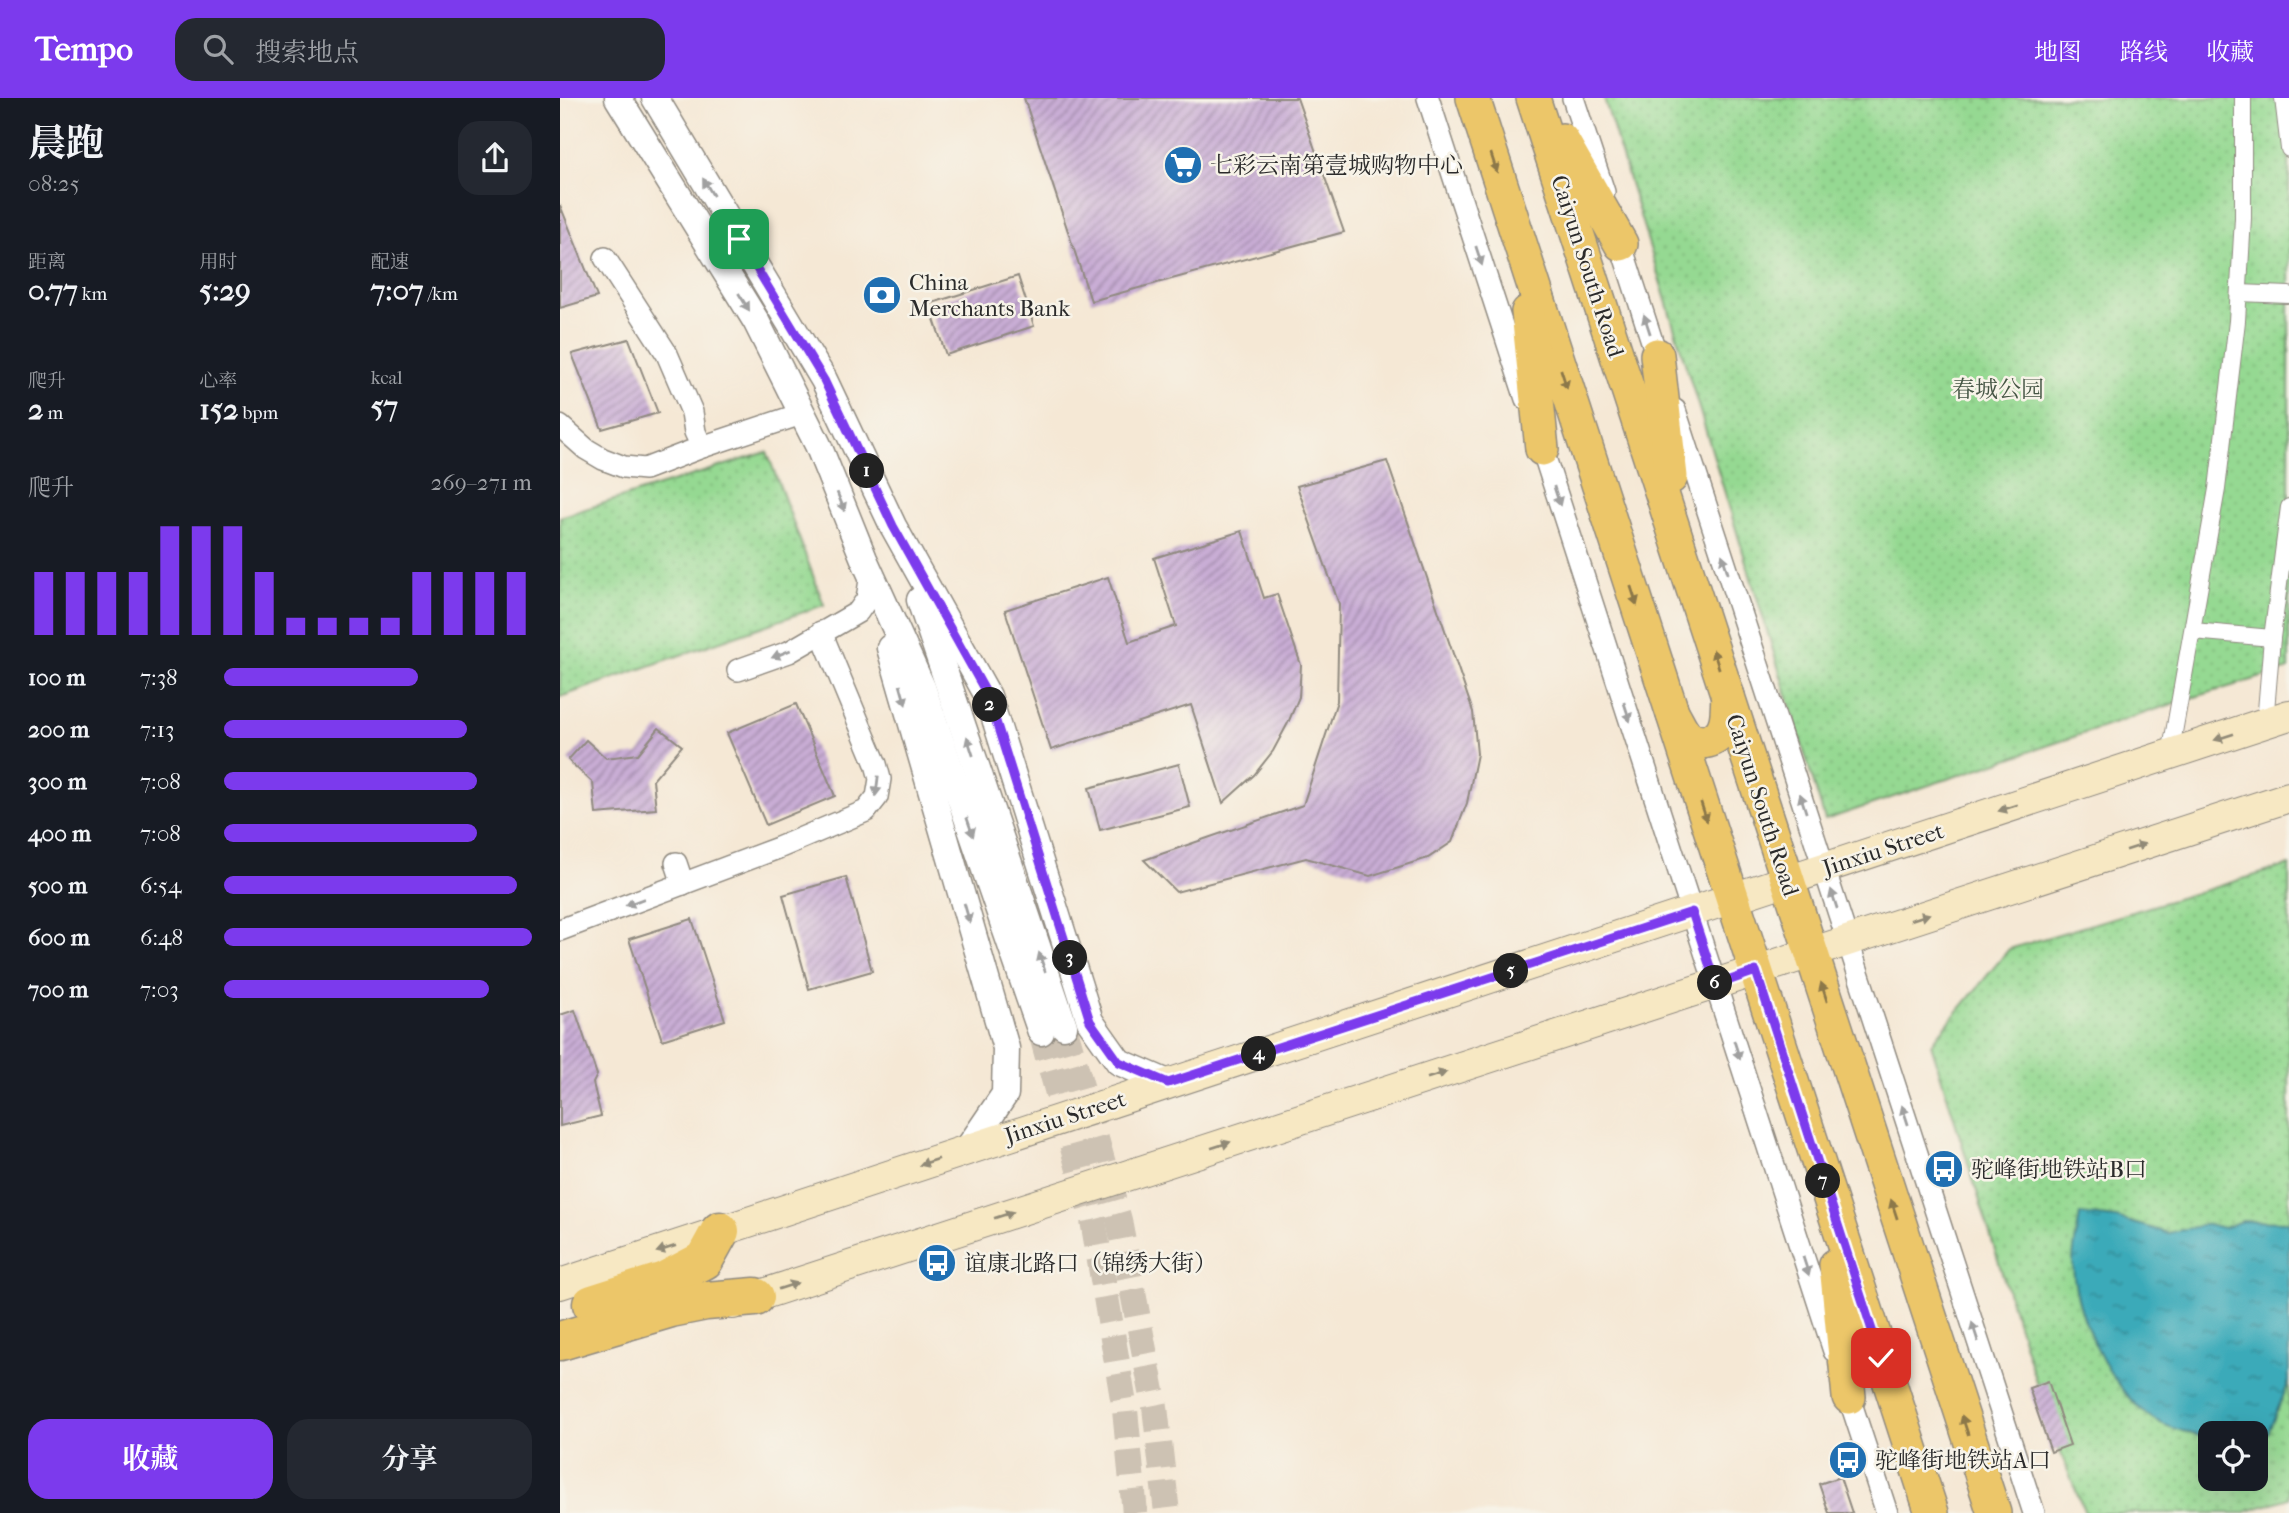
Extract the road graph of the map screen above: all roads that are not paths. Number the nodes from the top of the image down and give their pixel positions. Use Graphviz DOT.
graph roads {
  1 [pos="618,98"];
  2 [pos="654,98"];
  3 [pos="1428,98"];
  4 [pos="1473,98"];
  5 [pos="1535,98"];
  6 [pos="1573,98"];
  7 [pos="2243,98"];
  8 [pos="2283,98"];
  9 [pos="2289,149"];
  10 [pos="1621,244"];
  11 [pos="1521,247"];
  12 [pos="605,258"];
  13 [pos="2239,293"];
  14 [pos="2289,295"];
  15 [pos="1657,355"];
  16 [pos="801,414"];
  17 [pos="560,426"];
  18 [pos="702,447"];
  19 [pos="1542,449"];
  20 [pos="2289,507"];
  21 [pos="893,526"];
  22 [pos="1680,549"];
  23 [pos="867,570"];
  24 [pos="2193,631"];
  25 [pos="821,632"];
  26 [pos="2273,638"];
  27 [pos="738,670"];
  28 [pos="1728,696"];
  29 [pos="1672,712"];
  30 [pos="2277,719"];
  31 [pos="2170,755"];
  32 [pos="2289,797"];
  33 [pos="676,863"];
  34 [pos="1824,868"];
  35 [pos="1787,880"];
  36 [pos="682,884"];
  37 [pos="1732,898"];
  38 [pos="1692,912"];
  39 [pos="560,930"];
  40 [pos="1848,941"];
  41 [pos="1811,953"];
  42 [pos="1756,971"];
  43 [pos="1716,985"];
  44 [pos="1168,1083"];
  45 [pos="967,1150"];
  46 [pos="1830,1203"];
  47 [pos="720,1231"];
  48 [pos="560,1283"];
  49 [pos="667,1294"];
  50 [pos="755,1297"];
  51 [pos="560,1314"];
  52 [pos="560,1341"];
  53 [pos="560,1360"];
  54 [pos="1849,1397"];
  55 [pos="1981,1474"];
  56 [pos="1887,1513"];
  57 [pos="1932,1513"];
  58 [pos="1994,1513"];
  59 [pos="2004,1513"];
  60 [pos="2034,1513"];
  1 -- 16 [label="street, one-way"];
  21 -- 2 [label="street, one-way"];
  3 -- 19 [label="street, one-way"];
  4 -- 11 [label="main road, one-way"];
  5 -- 10 [label="main road"];
  5 -- 22 [label="main road, Caiyun South Road"];
  6 -- 10 [label="street"];
  7 -- 13 [label="street"];
  8 -- 9 [label="street"];
  15 -- 10 [label="street, one-way"];
  11 -- 19 [label="main road"];
  11 -- 29 [label="main road, one-way"];
  12 -- 18 [label="street"];
  13 -- 14 [label="street"];
  13 -- 24 [label="street"];
  15 -- 22 [label="main road"];
  34 -- 15 [label="street, one-way"];
  16 -- 18 [label="street"];
  16 -- 23 [label="street, one-way"];
  17 -- 18 [label="street"];
  19 -- 38 [label="street, one-way"];
  20 -- 26 [label="street"];
  23 -- 21 [label="street, one-way"];
  21 -- 44 [label="street"];
  28 -- 22 [label="main road, Caiyun South Road, one-way"];
  23 -- 25 [label="street"];
  23 -- 45 [label="street, one-way"];
  24 -- 26 [label="street"];
  24 -- 31 [label="street"];
  25 -- 27 [label="street, one-way"];
  25 -- 36 [label="street, one-way"];
  26 -- 30 [label="street"];
  28 -- 29 [label="main road"];
  28 -- 35 [label="main road, Caiyun South Road"];
  29 -- 37 [label="main road, one-way"];
  30 -- 31 [label="main road, Jinxiu Street, one-way"];
  31 -- 34 [label="main road, Jinxiu Street, one-way"];
  40 -- 32 [label="main road, one-way"];
  33 -- 36 [label="street"];
  34 -- 35 [label="main road, Jinxiu Street"];
  40 -- 34 [label="street, one-way"];
  35 -- 37 [label="main road, Jinxiu Street"];
  35 -- 41 [label="main road, Caiyun South Road"];
  36 -- 39 [label="street, one-way"];
  37 -- 38 [label="main road, Jinxiu Street"];
  37 -- 42 [label="main road"];
  38 -- 43 [label="street"];
  38 -- 44 [label="main road, Jinxiu Street"];
  40 -- 41 [label="main road"];
  60 -- 40 [label="street, one-way"];
  41 -- 42 [label="main road"];
  55 -- 41 [label="main road, Caiyun South Road, one-way"];
  42 -- 43 [label="main road"];
  42 -- 46 [label="main road"];
  50 -- 43 [label="main road, one-way"];
  43 -- 54 [label="street, one-way"];
  44 -- 45 [label="main road, Jinxiu Street"];
  45 -- 47 [label="main road, Jinxiu Street, one-way"];
  46 -- 54 [label="main road"];
  46 -- 57 [label="main road"];
  47 -- 48 [label="main road, Jinxiu Street, one-way"];
  47 -- 49 [label="highway"];
  49 -- 50 [label="highway"];
  49 -- 51 [label="highway"];
  49 -- 52 [label="highway"];
  50 -- 53 [label="main road"];
  54 -- 56 [label="street"];
  55 -- 58 [label="main road, Caiyun South Road"];
  55 -- 59 [label="main road"];
}
